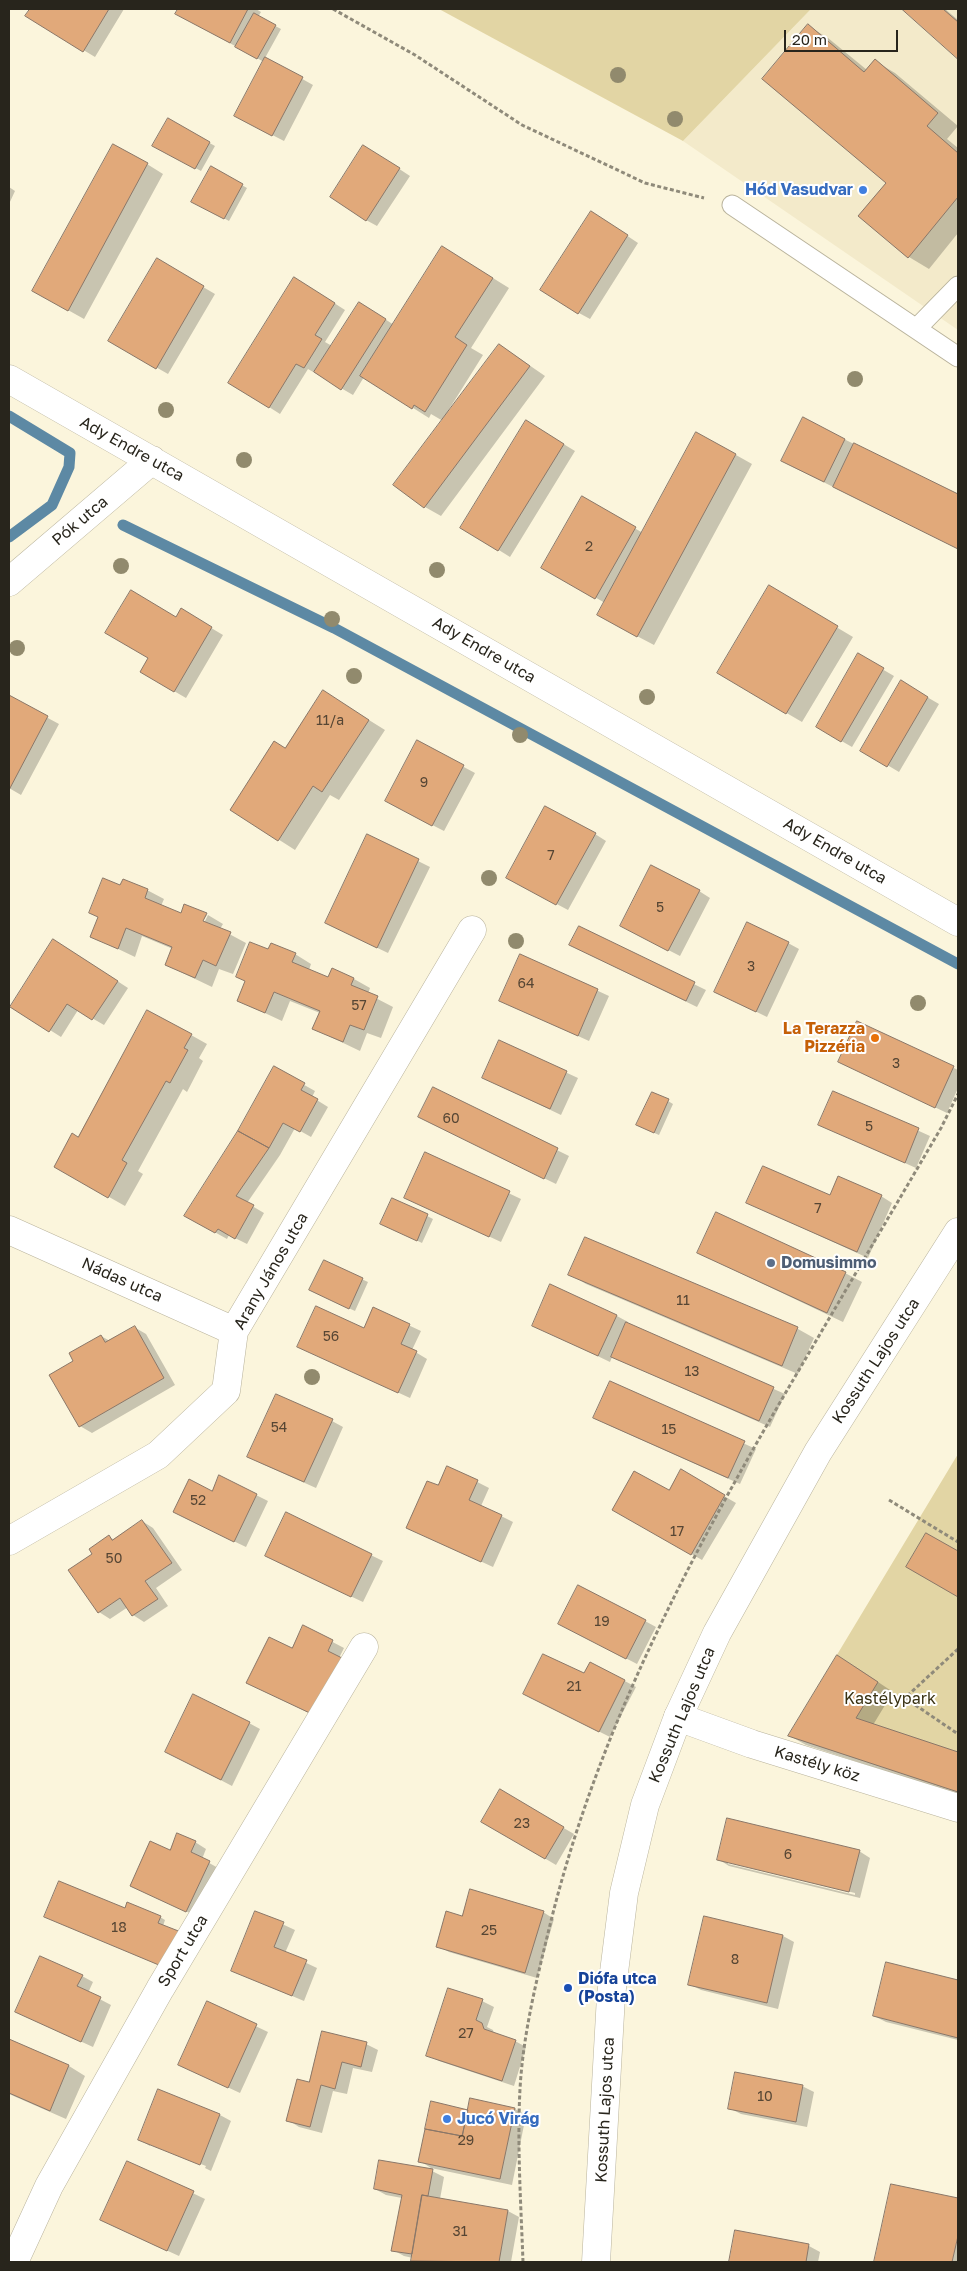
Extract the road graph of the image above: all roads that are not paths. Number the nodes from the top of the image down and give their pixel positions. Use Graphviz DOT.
graph roads {
  1 [pos="732,205"];
  2 [pos="958,286"];
  3 [pos="916,329"];
  4 [pos="958,357"];
  5 [pos="9,379"];
  6 [pos="152,460"];
  7 [pos="9,582"];
  8 [pos="958,922"];
  9 [pos="472,930"];
  10 [pos="9,1230"];
  11 [pos="958,1232"];
  12 [pos="234,1331"];
  13 [pos="9,1540"];
  14 [pos="364,1647"];
  15 [pos="678,1717"];
  16 [pos="958,1808"];
  17 [pos="14,2262"];
  18 [pos="596,2262"];
  1 -- 3 [label="lane"];
  2 -- 3 [label="lane"];
  3 -- 4 [label="lane"];
  5 -- 6 [label="street, Ady Endre utca"];
  6 -- 7 [label="street, Pók utca"];
  6 -- 8 [label="street, Ady Endre utca"];
  9 -- 12 [label="street, Arany János utca"];
  10 -- 12 [label="street, Nádas utca"];
  11 -- 15 [label="street, Kossuth Lajos utca"];
  12 -- 13 [label="street, Arany János utca"];
  14 -- 17 [label="street, Sport utca"];
  15 -- 16 [label="street, Kastély köz"];
  15 -- 18 [label="street, Kossuth Lajos utca"];
}
